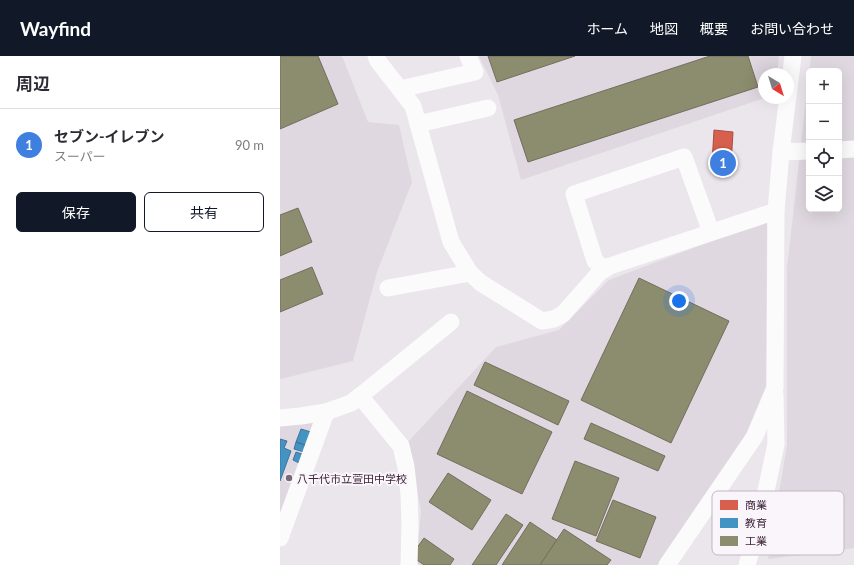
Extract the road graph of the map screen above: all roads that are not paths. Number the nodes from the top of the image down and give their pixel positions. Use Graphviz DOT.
graph roads {
  1 [pos="376,56"];
  2 [pos="468,56"];
  3 [pos="793,56"];
  4 [pos="400,89"];
  5 [pos="488,108"];
  6 [pos="418,124"];
  7 [pos="854,149"];
  8 [pos="842,150"];
  9 [pos="806,151"];
  10 [pos="781,152"];
  11 [pos="776,211"];
  12 [pos="711,232"];
  13 [pos="604,269"];
  14 [pos="470,273"];
  15 [pos="388,288"];
  16 [pos="451,322"];
  17 [pos="775,388"];
  18 [pos="360,396"];
  19 [pos="326,412"];
  20 [pos="280,418"];
  21 [pos="717,491"];
  22 [pos="765,491"];
  23 [pos="712,499"];
  24 [pos="280,538"];
  25 [pos="750,555"];
  26 [pos="409,565"];
  27 [pos="667,565"];
  28 [pos="747,565"];
  1 -- 4 [label="street"];
  2 -- 4 [label="street"];
  3 -- 10 [label="street"];
  4 -- 6 [label="street"];
  5 -- 6 [label="street"];
  6 -- 14 [label="street"];
  7 -- 8 [label="street"];
  9 -- 10 [label="street"];
  10 -- 11 [label="street"];
  11 -- 12 [label="street"];
  11 -- 17 [label="street"];
  12 -- 13 [label="street"];
  12 -- 13 [label="street"];
  13 -- 14 [label="street"];
  14 -- 15 [label="street"];
  16 -- 18 [label="street"];
  17 -- 21 [label="street"];
  17 -- 22 [label="street"];
  18 -- 19 [label="street"];
  18 -- 26 [label="street"];
  19 -- 20 [label="street"];
  19 -- 24 [label="street"];
  23 -- 27 [label="street"];
  25 -- 28 [label="street"];
}
